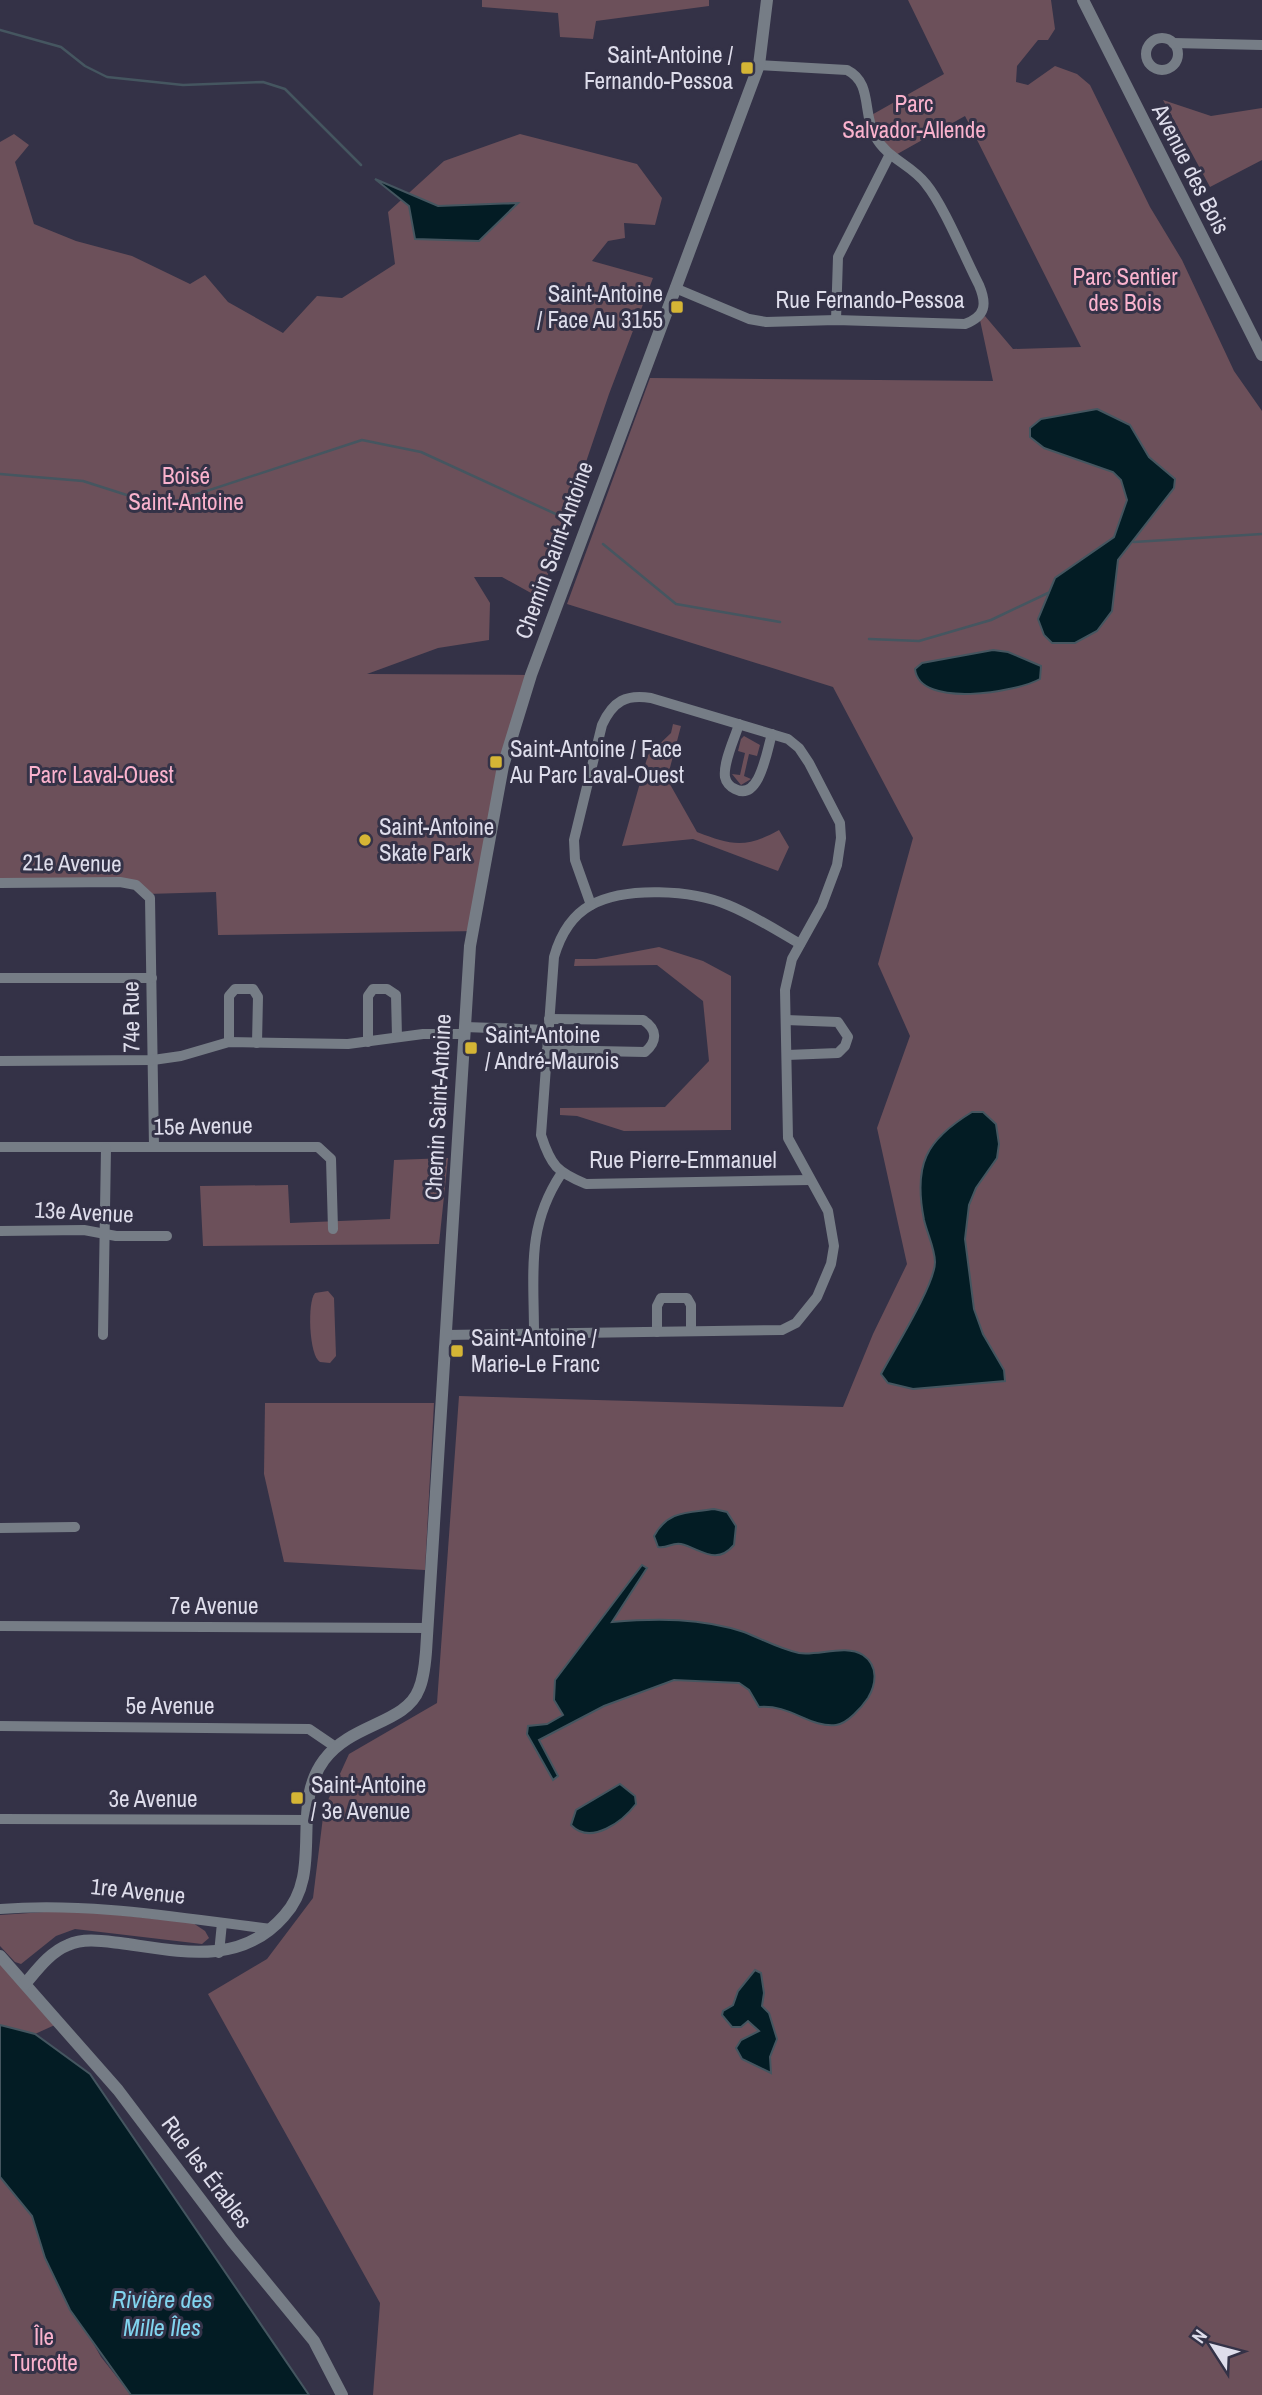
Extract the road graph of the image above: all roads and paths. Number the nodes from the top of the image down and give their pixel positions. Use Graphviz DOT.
graph roads {
  1 [pos="767,0"];
  2 [pos="1083,0"];
  3 [pos="1173,43"];
  4 [pos="1262,45"];
  5 [pos="759,65"];
  6 [pos="889,156"];
  7 [pos="675,288"];
  8 [pos="836,320"];
  9 [pos="1262,355"];
  10 [pos="738,724"];
  11 [pos="772,734"];
  12 [pos="0,883"];
  13 [pos="143,890"];
  14 [pos="592,905"];
  15 [pos="800,944"];
  16 [pos="0,978"];
  17 [pos="152,978"];
  18 [pos="786,1020"];
  19 [pos="548,1024"];
  20 [pos="465,1031"];
  21 [pos="397,1037"];
  22 [pos="229,1042"];
  23 [pos="368,1042"];
  24 [pos="257,1043"];
  25 [pos="547,1050"];
  26 [pos="788,1055"];
  27 [pos="153,1060"];
  28 [pos="0,1061"];
  29 [pos="0,1147"];
  30 [pos="154,1147"];
  31 [pos="106,1148"];
  32 [pos="561,1174"];
  33 [pos="810,1180"];
  34 [pos="333,1229"];
  35 [pos="0,1231"];
  36 [pos="103,1233"];
  37 [pos="167,1236"];
  38 [pos="691,1331"];
  39 [pos="657,1332"];
  40 [pos="534,1334"];
  41 [pos="103,1335"];
  42 [pos="446,1335"];
  43 [pos="75,1527"];
  44 [pos="0,1528"];
  45 [pos="0,1626"];
  46 [pos="428,1629"];
  47 [pos="0,1726"];
  48 [pos="334,1746"];
  49 [pos="0,1819"];
  50 [pos="307,1820"];
  51 [pos="0,1909"];
  52 [pos="222,1923"];
  53 [pos="271,1929"];
  54 [pos="219,1952"];
  55 [pos="0,1956"];
  56 [pos="24,1984"];
  57 [pos="342,2395"];
  1 -- 5 [label="street, Chemin Saint-Antoine"];
  2 -- 9 [label="street, Avenue des Bois"];
  3 -- 4 [label="street"];
  5 -- 6 [label="street, Rue Fernando-Pessoa"];
  5 -- 7 [label="street, Chemin Saint-Antoine"];
  6 -- 8 [label="street"];
  6 -- 8 [label="street, Rue Fernando-Pessoa"];
  7 -- 8 [label="street, Rue Fernando-Pessoa"];
  7 -- 20 [label="street, Chemin Saint-Antoine"];
  10 -- 11 [label="street"];
  10 -- 11 [label="street"];
  10 -- 14 [label="street"];
  11 -- 15 [label="street"];
  12 -- 13 [label="street, 21e Avenue"];
  13 -- 17 [label="street, 74e Rue"];
  14 -- 15 [label="street, Rue Pierre-Emmanuel"];
  14 -- 19 [label="street, Rue Pierre-Emmanuel"];
  15 -- 18 [label="street"];
  16 -- 17 [label="street"];
  17 -- 27 [label="street, 74e Rue"];
  18 -- 26 [label="street"];
  18 -- 26 [label="street"];
  19 -- 20 [label="street"];
  19 -- 25 [label="street, Rue Pierre-Emmanuel"];
  19 -- 25 [label="street"];
  20 -- 21 [label="street"];
  20 -- 42 [label="street, Chemin Saint-Antoine"];
  21 -- 23 [label="street"];
  21 -- 23 [label="street"];
  22 -- 24 [label="street"];
  22 -- 24 [label="street"];
  22 -- 27 [label="street"];
  23 -- 24 [label="street"];
  25 -- 32 [label="street, Rue Pierre-Emmanuel"];
  26 -- 33 [label="street"];
  27 -- 28 [label="street"];
  27 -- 30 [label="street, 74e Rue"];
  29 -- 31 [label="street, 15e Avenue"];
  30 -- 31 [label="street, 15e Avenue"];
  30 -- 34 [label="street, 15e Avenue"];
  31 -- 36 [label="street"];
  32 -- 33 [label="street, Rue Pierre-Emmanuel"];
  32 -- 40 [label="street"];
  33 -- 38 [label="street"];
  35 -- 36 [label="street, 13e Avenue"];
  36 -- 37 [label="street, 13e Avenue"];
  36 -- 41 [label="street"];
  38 -- 39 [label="street"];
  38 -- 39 [label="street"];
  39 -- 40 [label="street"];
  40 -- 42 [label="street"];
  42 -- 46 [label="street, Chemin Saint-Antoine"];
  43 -- 44 [label="street"];
  45 -- 46 [label="street, 7e Avenue"];
  46 -- 48 [label="street, Chemin Saint-Antoine"];
  47 -- 48 [label="street, 5e Avenue"];
  48 -- 50 [label="street, Chemin Saint-Antoine"];
  49 -- 50 [label="street, 3e Avenue"];
  50 -- 53 [label="street, Chemin Saint-Antoine"];
  51 -- 52 [label="street, 1re Avenue"];
  52 -- 53 [label="street, 1re Avenue"];
  52 -- 54 [label="street"];
  53 -- 54 [label="street, Chemin Saint-Antoine"];
  54 -- 56 [label="street, Chemin Saint-Antoine"];
  55 -- 56 [label="street, Rue les Érables"];
  56 -- 57 [label="street, Rue les Érables"];
}
